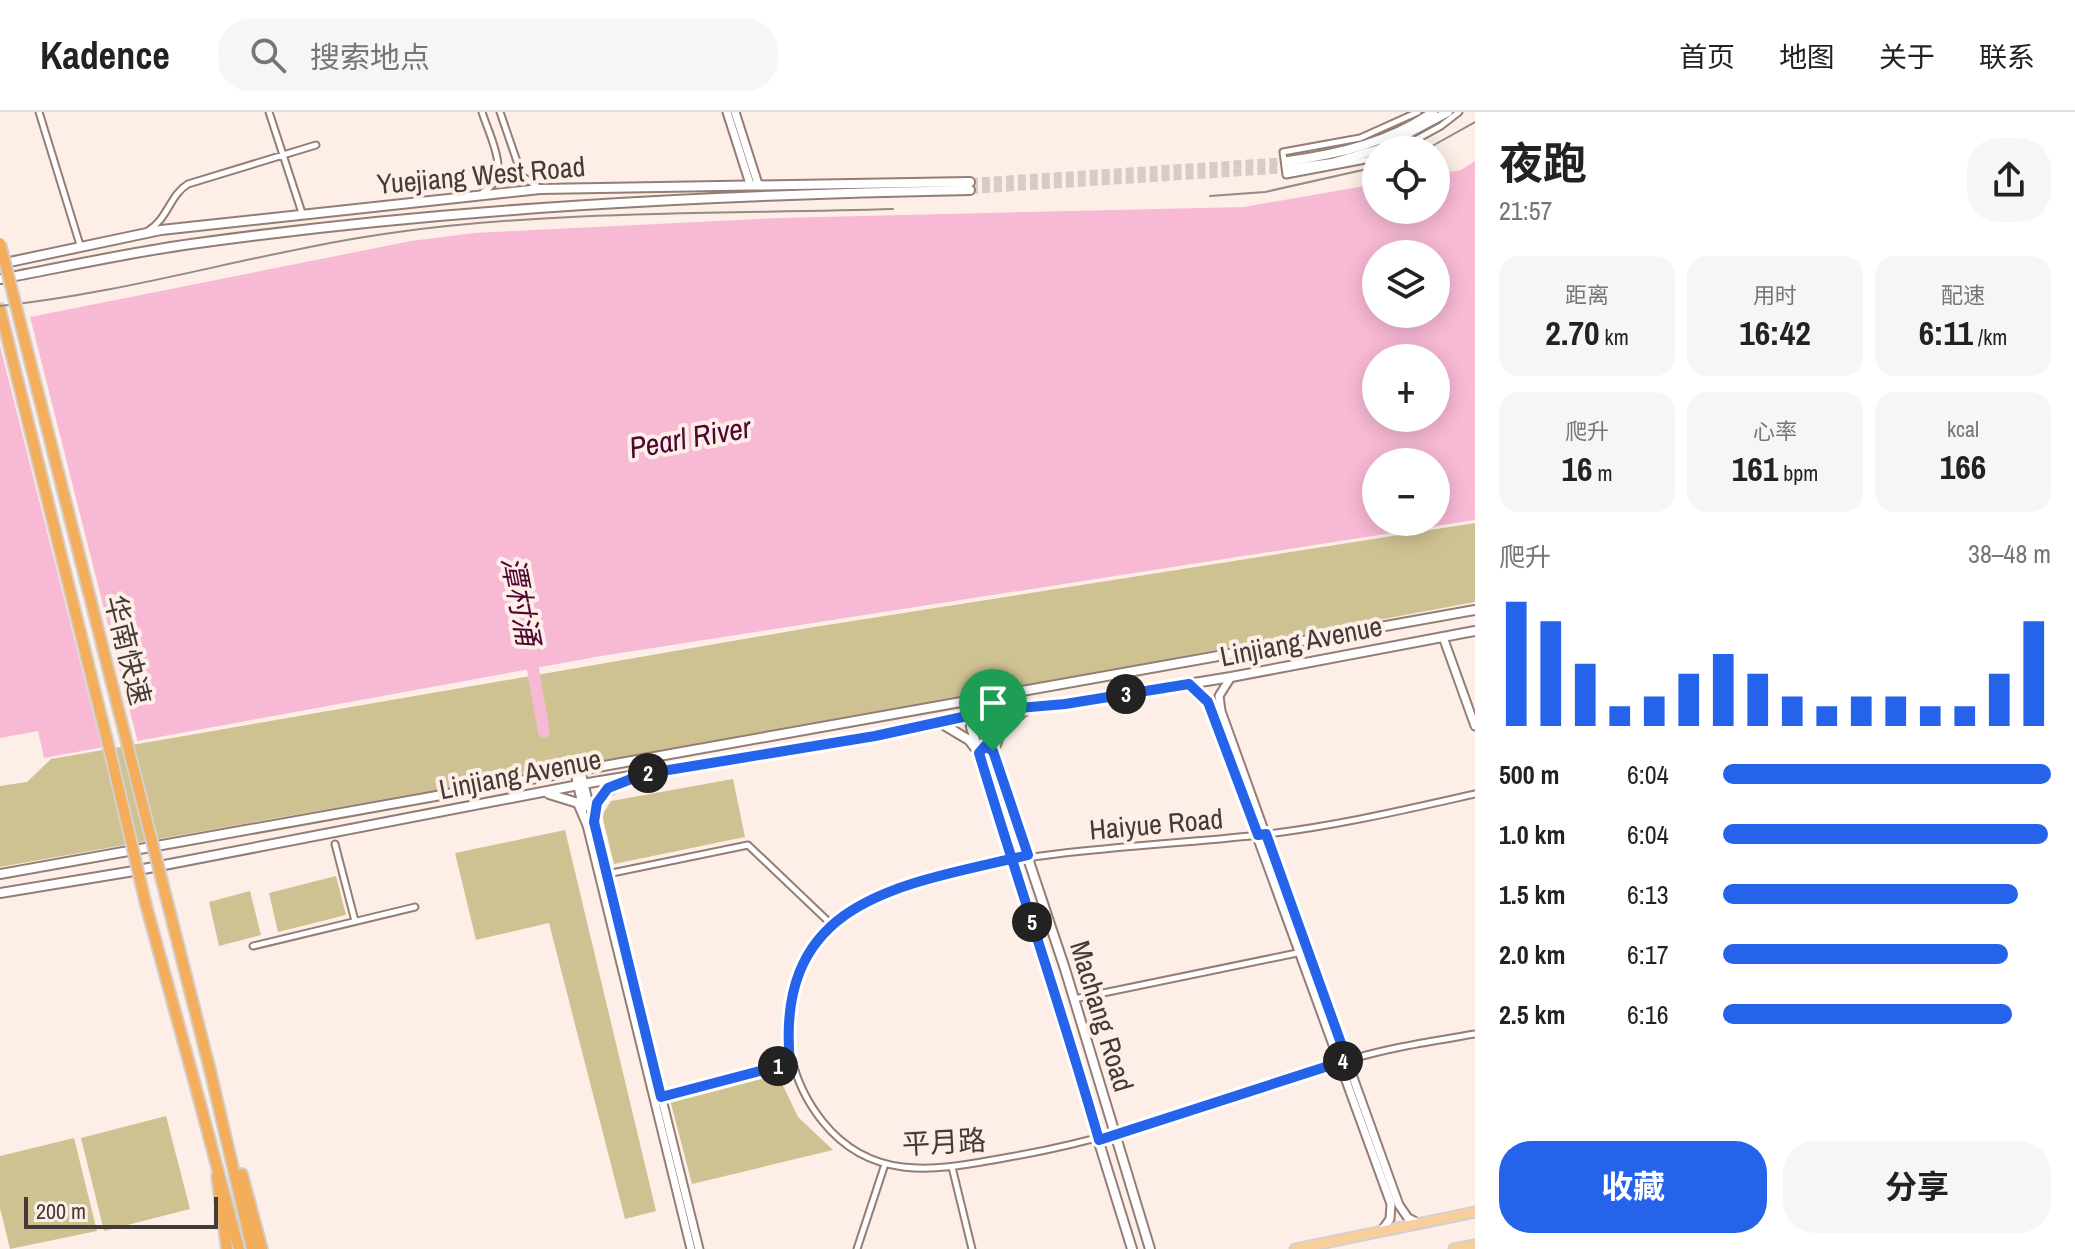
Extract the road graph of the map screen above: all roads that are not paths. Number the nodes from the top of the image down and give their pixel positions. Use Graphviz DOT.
graph roads {
  1 [pos="39,112"];
  2 [pos="269,112"];
  3 [pos="482,112"];
  4 [pos="500,112"];
  5 [pos="727,112"];
  6 [pos="735,112"];
  7 [pos="1418,112"];
  8 [pos="1433,112"];
  9 [pos="1448,112"];
  10 [pos="1459,112"];
  11 [pos="1364,136"];
  12 [pos="1389,136"];
  13 [pos="1403,136"];
  14 [pos="1423,136"];
  15 [pos="1362,137"];
  16 [pos="316,145"];
  17 [pos="1362,147"];
  18 [pos="1362,154"];
  19 [pos="284,155"];
  20 [pos="1362,161"];
  21 [pos="754,184"];
  22 [pos="540,189"];
  23 [pos="480,194"];
  24 [pos="302,213"];
  25 [pos="145,233"];
  26 [pos="0,243"];
  27 [pos="80,245"];
  28 [pos="0,264"];
  29 [pos="0,279"];
  30 [pos="0,309"];
  31 [pos="1475,610"];
  32 [pos="1475,631"];
  33 [pos="1443,637"];
  34 [pos="1231,677"];
  35 [pos="1189,684"];
  36 [pos="1062,686"];
  37 [pos="972,703"];
  38 [pos="1065,704"];
  39 [pos="1030,705"];
  40 [pos="981,713"];
  41 [pos="970,716"];
  42 [pos="869,721"];
  43 [pos="938,722"];
  44 [pos="1475,726"];
  45 [pos="875,736"];
  46 [pos="993,751"];
  47 [pos="979,753"];
  48 [pos="675,754"];
  49 [pos="678,769"];
  50 [pos="578,772"];
  51 [pos="644,774"];
  52 [pos="581,784"];
  53 [pos="541,792"];
  54 [pos="1475,794"];
  55 [pos="590,823"];
  56 [pos="1262,835"];
  57 [pos="335,844"];
  58 [pos="1028,855"];
  59 [pos="1012,859"];
  60 [pos="0,874"];
  61 [pos="607,874"];
  62 [pos="0,893"];
  63 [pos="415,907"];
  64 [pos="355,921"];
  65 [pos="831,924"];
  66 [pos="253,946"];
  67 [pos="1304,952"];
  68 [pos="1074,999"];
  69 [pos="1475,1034"];
  70 [pos="1344,1061"];
  71 [pos="790,1063"];
  72 [pos="657,1098"];
  73 [pos="1115,1136"];
  74 [pos="1099,1140"];
  75 [pos="229,1143"];
  76 [pos="216,1154"];
  77 [pos="885,1164"];
  78 [pos="952,1167"];
  79 [pos="1475,1212"];
  80 [pos="1418,1223"];
  81 [pos="1381,1231"];
  82 [pos="1469,1247"];
  83 [pos="227,1249"];
  84 [pos="239,1249"];
  85 [pos="252,1249"];
  86 [pos="262,1249"];
  87 [pos="691,1249"];
  88 [pos="699,1249"];
  89 [pos="857,1249"];
  90 [pos="972,1249"];
  91 [pos="1132,1249"];
  92 [pos="1150,1249"];
  93 [pos="1295,1249"];
  94 [pos="1454,1249"];
  1 -- 27 [label="street"];
  2 -- 19 [label="street"];
  3 -- 23 [label="street"];
  4 -- 22 [label="street"];
  5 -- 21 [label="street"];
  6 -- 21 [label="street"];
  7 -- 11 [label="street"];
  8 -- 12 [label="main road"];
  9 -- 13 [label="main road"];
  10 -- 14 [label="street"];
  15 -- 20 [label="street"];
  16 -- 19 [label="street"];
  17 -- 18 [label="main road"];
  19 -- 24 [label="street"];
  19 -- 25 [label="street"];
  21 -- 22 [label="main road, Yuejiang West Road"];
  21 -- 29 [label="main road, Yuejiang West Road"];
  22 -- 23 [label="main road, Yuejiang West Road"];
  23 -- 24 [label="main road, Yuejiang West Road"];
  24 -- 25 [label="main road, Yuejiang West Road"];
  25 -- 27 [label="main road, Yuejiang West Road"];
  26 -- 75 [label="highway, 华南快速, bridge"];
  27 -- 28 [label="main road, Yuejiang West Road"];
  30 -- 76 [label="highway, 华南快速, bridge"];
  31 -- 36 [label="main road, Linjiang Avenue"];
  32 -- 33 [label="main road, Linjiang Avenue"];
  33 -- 34 [label="main road, Linjiang Avenue"];
  33 -- 44 [label="street"];
  34 -- 35 [label="main road, Linjiang Avenue"];
  34 -- 56 [label="street"];
  35 -- 38 [label="main road, Linjiang Avenue"];
  35 -- 56 [label="street"];
  36 -- 37 [label="main road, Linjiang Avenue"];
  36 -- 38 [label="main road"];
  37 -- 40 [label="main road, Machang Road"];
  37 -- 41 [label="main road, Machang Road"];
  37 -- 42 [label="main road, Linjiang Avenue"];
  38 -- 39 [label="main road, Linjiang Avenue"];
  39 -- 40 [label="main road, Linjiang Avenue"];
  39 -- 46 [label="main road"];
  40 -- 41 [label="main road, Linjiang Avenue"];
  40 -- 46 [label="main road, Machang Road"];
  41 -- 43 [label="main road, Linjiang Avenue"];
  41 -- 47 [label="main road, Machang Road"];
  42 -- 45 [label="main road"];
  42 -- 48 [label="main road, Linjiang Avenue"];
  43 -- 45 [label="main road, Linjiang Avenue"];
  43 -- 47 [label="main road"];
  45 -- 49 [label="main road, Linjiang Avenue"];
  46 -- 47 [label="main road"];
  46 -- 58 [label="main road, Machang Road"];
  47 -- 59 [label="main road, Machang Road"];
  48 -- 49 [label="main road"];
  48 -- 50 [label="main road, Linjiang Avenue"];
  49 -- 51 [label="main road, Linjiang Avenue"];
  50 -- 52 [label="street"];
  50 -- 60 [label="main road, Linjiang Avenue"];
  51 -- 52 [label="main road, Linjiang Avenue"];
  51 -- 55 [label="main road"];
  52 -- 53 [label="main road, Linjiang Avenue"];
  52 -- 55 [label="street"];
  53 -- 55 [label="main road"];
  53 -- 62 [label="main road, Linjiang Avenue"];
  54 -- 56 [label="street, Haiyue Road"];
  55 -- 61 [label="street"];
  55 -- 72 [label="street"];
  56 -- 58 [label="street, Haiyue Road"];
  56 -- 67 [label="street"];
  57 -- 64 [label="street"];
  58 -- 59 [label="street, 平月路"];
  58 -- 68 [label="main road, Machang Road"];
  59 -- 65 [label="street, 平月路"];
  59 -- 74 [label="main road, Machang Road"];
  61 -- 65 [label="street"];
  61 -- 72 [label="street"];
  63 -- 64 [label="street"];
  64 -- 66 [label="street"];
  65 -- 71 [label="street, 平月路"];
  67 -- 68 [label="street"];
  67 -- 70 [label="street"];
  68 -- 73 [label="main road, Machang Road"];
  69 -- 70 [label="street, 平月路"];
  70 -- 73 [label="street, 平月路"];
  70 -- 80 [label="street"];
  70 -- 81 [label="street"];
  71 -- 72 [label="street"];
  71 -- 77 [label="street, 平月路"];
  72 -- 87 [label="street"];
  72 -- 88 [label="street"];
  73 -- 74 [label="street, 平月路"];
  73 -- 92 [label="main road, Machang Road"];
  74 -- 78 [label="street, 平月路"];
  74 -- 91 [label="main road, Machang Road"];
  75 -- 85 [label="highway"];
  75 -- 86 [label="highway"];
  76 -- 83 [label="highway"];
  76 -- 84 [label="highway"];
  77 -- 78 [label="street, 平月路"];
  77 -- 89 [label="street"];
  78 -- 90 [label="street"];
  79 -- 80 [label="main road"];
  80 -- 81 [label="main road"];
  81 -- 93 [label="main road"];
  82 -- 94 [label="main road"];
}
